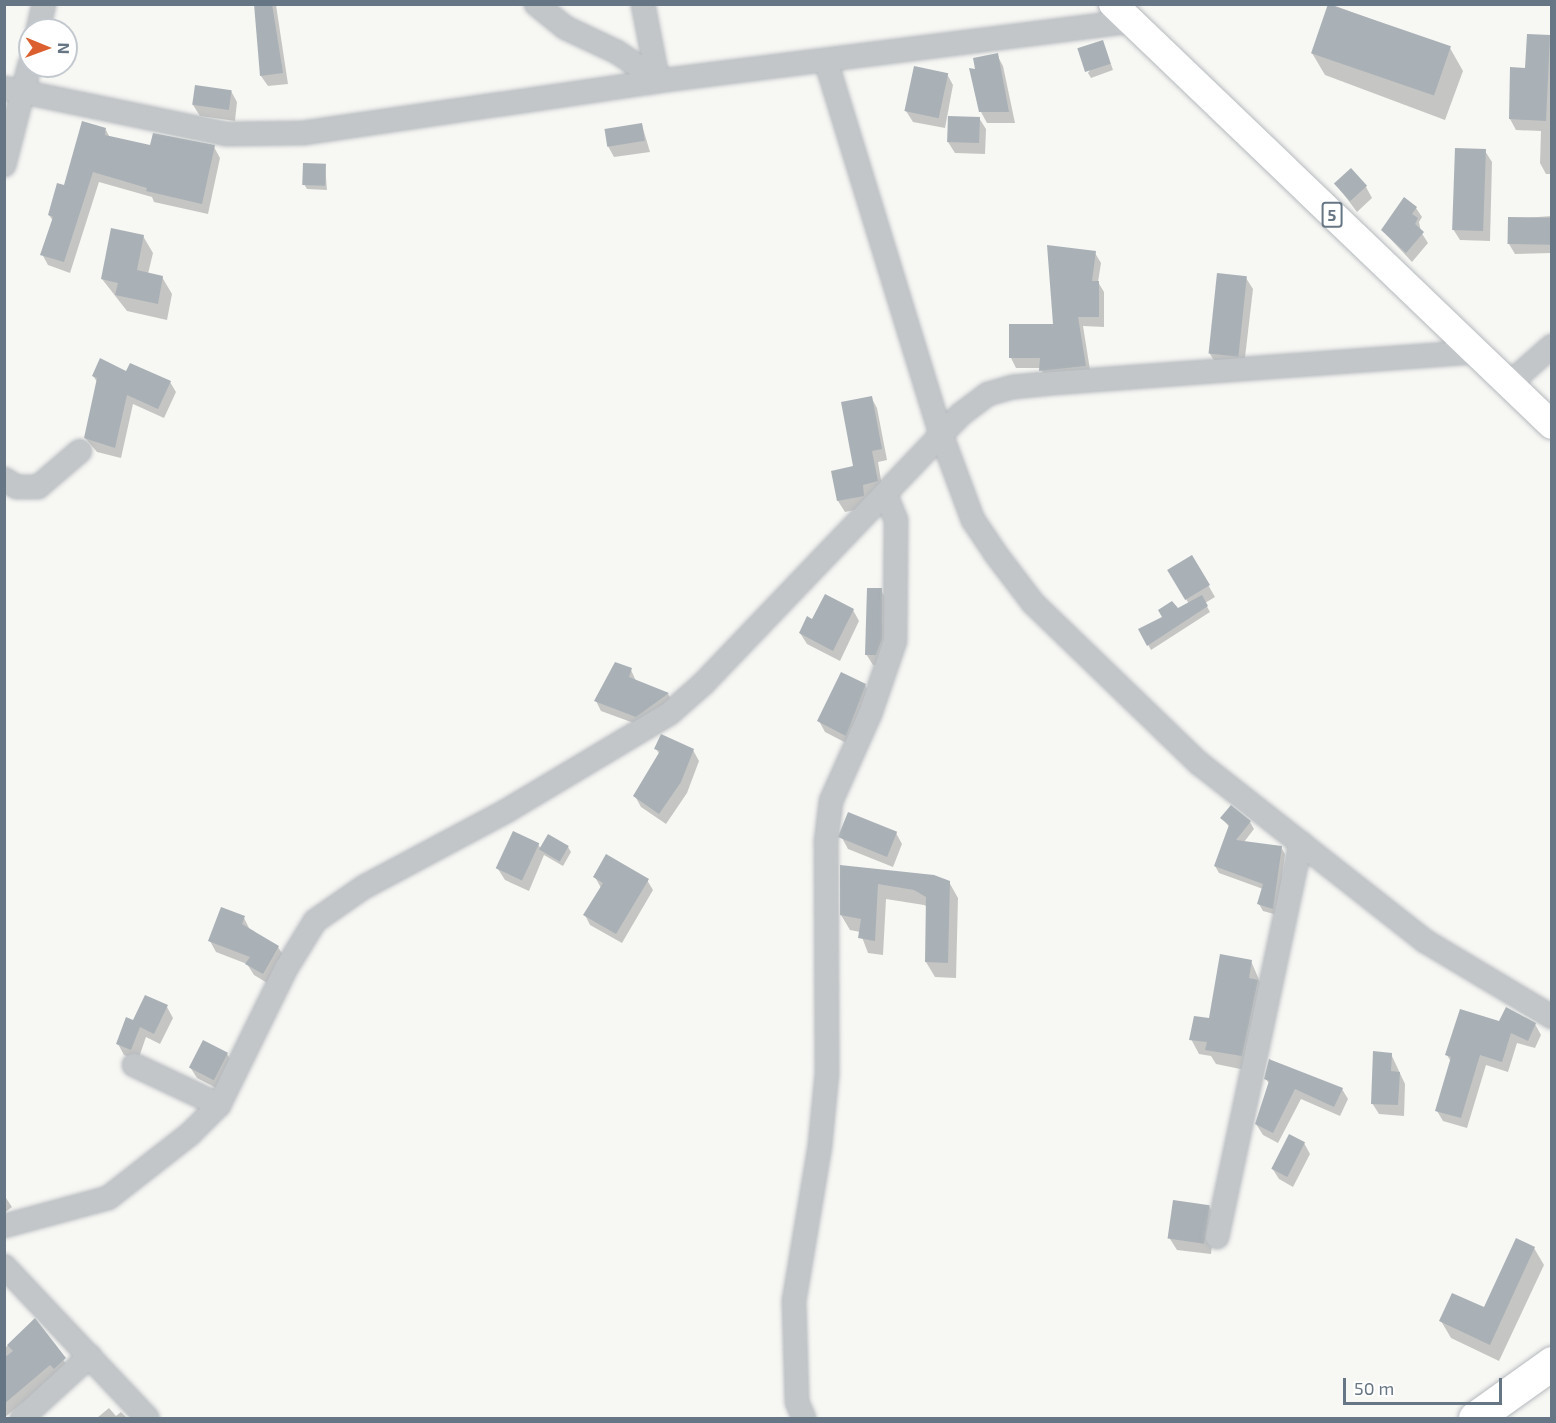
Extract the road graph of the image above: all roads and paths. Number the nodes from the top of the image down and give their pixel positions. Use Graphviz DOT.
graph roads {
  1 [pos="536,4"];
  2 [pos="643,4"];
  3 [pos="1121,13"];
  4 [pos="826,61"];
  5 [pos="653,82"];
  6 [pos="14,88"];
  7 [pos="4,165"];
  8 [pos="1551,346"];
  9 [pos="1475,352"];
  10 [pos="1509,384"];
  11 [pos="1551,425"];
  12 [pos="941,434"];
  13 [pos="80,451"];
  14 [pos="4,479"];
  15 [pos="885,493"];
  16 [pos="1301,843"];
  17 [pos="1551,1017"];
  18 [pos="134,1065"];
  19 [pos="219,1106"];
  20 [pos="4,1226"];
  21 [pos="1217,1237"];
  22 [pos="4,1266"];
  23 [pos="90,1356"];
  24 [pos="1551,1363"];
  25 [pos="22,1419"];
  26 [pos="147,1419"];
  27 [pos="804,1419"];
  28 [pos="1475,1419"];
  1 -- 5 [label="street"];
  2 -- 5 [label="street"];
  3 -- 4 [label="street"];
  3 -- 9 [label="main road, 5"];
  4 -- 5 [label="street"];
  4 -- 12 [label="street"];
  5 -- 6 [label="street"];
  6 -- 7 [label="street"];
  8 -- 10 [label="street"];
  9 -- 10 [label="main road, 5"];
  9 -- 12 [label="street"];
  10 -- 11 [label="main road, 5"];
  12 -- 15 [label="street"];
  12 -- 16 [label="street"];
  13 -- 14 [label="street"];
  15 -- 19 [label="street"];
  15 -- 27 [label="street"];
  16 -- 17 [label="street"];
  16 -- 21 [label="street"];
  18 -- 19 [label="street"];
  19 -- 20 [label="street"];
  22 -- 23 [label="street"];
  23 -- 25 [label="street"];
  23 -- 26 [label="street"];
  24 -- 28 [label="highway"];
}
